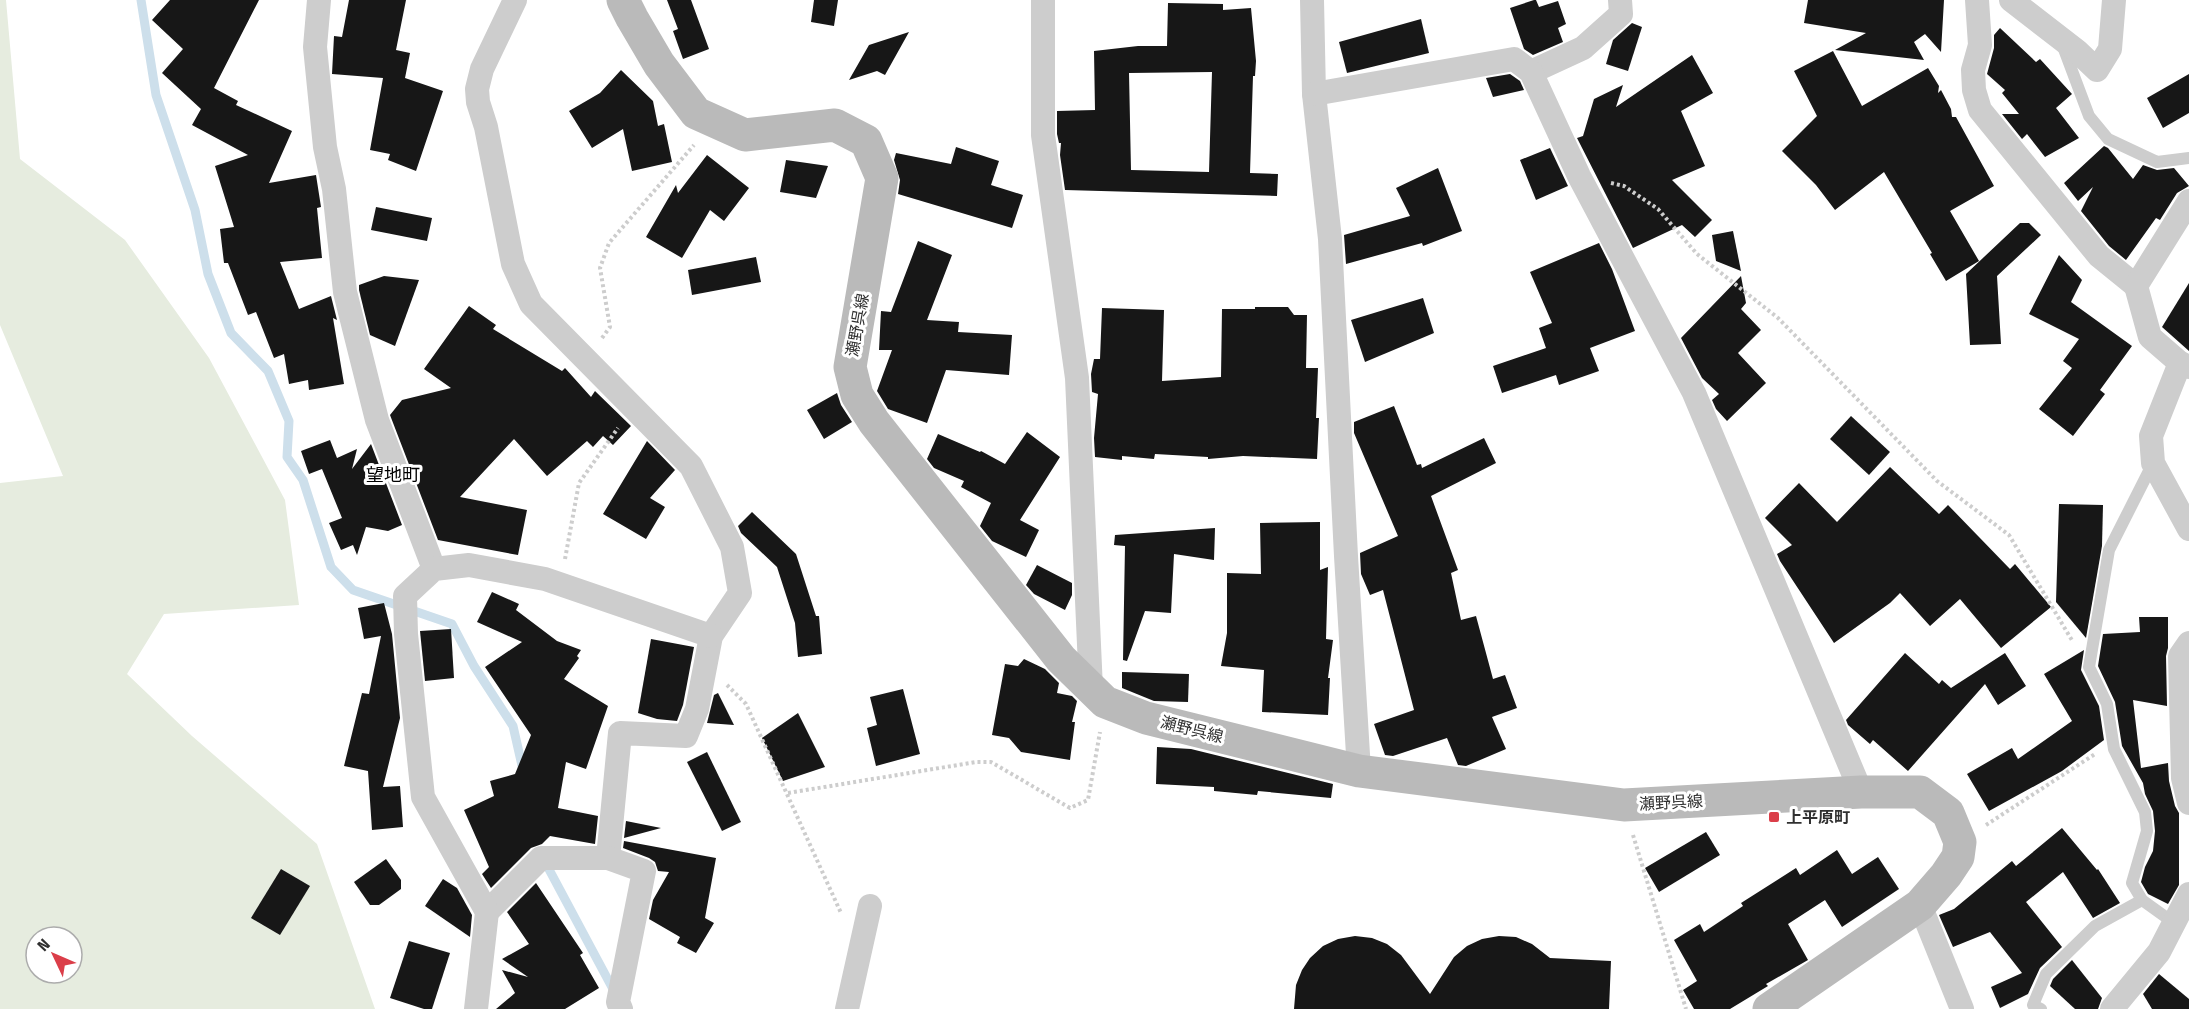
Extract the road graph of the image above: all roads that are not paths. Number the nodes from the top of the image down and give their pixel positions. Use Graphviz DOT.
graph roads {
  1 [pos="319,0"];
  2 [pos="514,0"];
  3 [pos="623,0"];
  4 [pos="1043,0"];
  5 [pos="1312,0"];
  6 [pos="1620,0"];
  7 [pos="1977,0"];
  8 [pos="2011,0"];
  9 [pos="2114,0"];
  10 [pos="2060,37"];
  11 [pos="1531,72"];
  12 [pos="1314,94"];
  13 [pos="2189,158"];
  14 [pos="2189,201"];
  15 [pos="2136,286"];
  16 [pos="2185,365"];
  17 [pos="2153,463"];
  18 [pos="2189,529"];
  19 [pos="434,569"];
  20 [pos="710,643"];
  21 [pos="2189,643"];
  22 [pos="1098,696"];
  23 [pos="1359,771"];
  24 [pos="1861,792"];
  25 [pos="2189,802"];
  26 [pos="608,858"];
  27 [pos="2189,894"];
  28 [pos="2142,900"];
  29 [pos="1920,905"];
  30 [pos="870,906"];
  31 [pos="487,912"];
  32 [pos="2174,923"];
  33 [pos="476,1009"];
  34 [pos="621,1009"];
  35 [pos="847,1009"];
  36 [pos="1769,1009"];
  37 [pos="1962,1009"];
  38 [pos="2041,1009"];
  39 [pos="2112,1009"];
  1 -- 19 [label="street"];
  2 -- 20 [label="street"];
  3 -- 22 [label="main road, 瀬野呉線"];
  4 -- 22 [label="street"];
  5 -- 12 [label="street"];
  6 -- 11 [label="street"];
  7 -- 15 [label="street"];
  8 -- 10 [label="street"];
  9 -- 10 [label="street"];
  10 -- 13 [label="lane"];
  11 -- 12 [label="street"];
  11 -- 24 [label="street"];
  12 -- 23 [label="street"];
  14 -- 15 [label="street"];
  15 -- 16 [label="street"];
  16 -- 17 [label="street"];
  17 -- 18 [label="street"];
  17 -- 28 [label="lane"];
  19 -- 20 [label="street"];
  19 -- 31 [label="street"];
  20 -- 26 [label="street"];
  21 -- 25 [label="street"];
  22 -- 23 [label="main road, 瀬野呉線"];
  23 -- 24 [label="main road, 瀬野呉線"];
  24 -- 29 [label="main road, 瀬野呉線"];
  26 -- 31 [label="street"];
  26 -- 34 [label="street"];
  27 -- 32 [label="street"];
  28 -- 32 [label="lane"];
  28 -- 38 [label="lane"];
  29 -- 36 [label="main road"];
  29 -- 37 [label="street"];
  30 -- 35 [label="street"];
  31 -- 33 [label="street"];
  32 -- 39 [label="street"];
}
